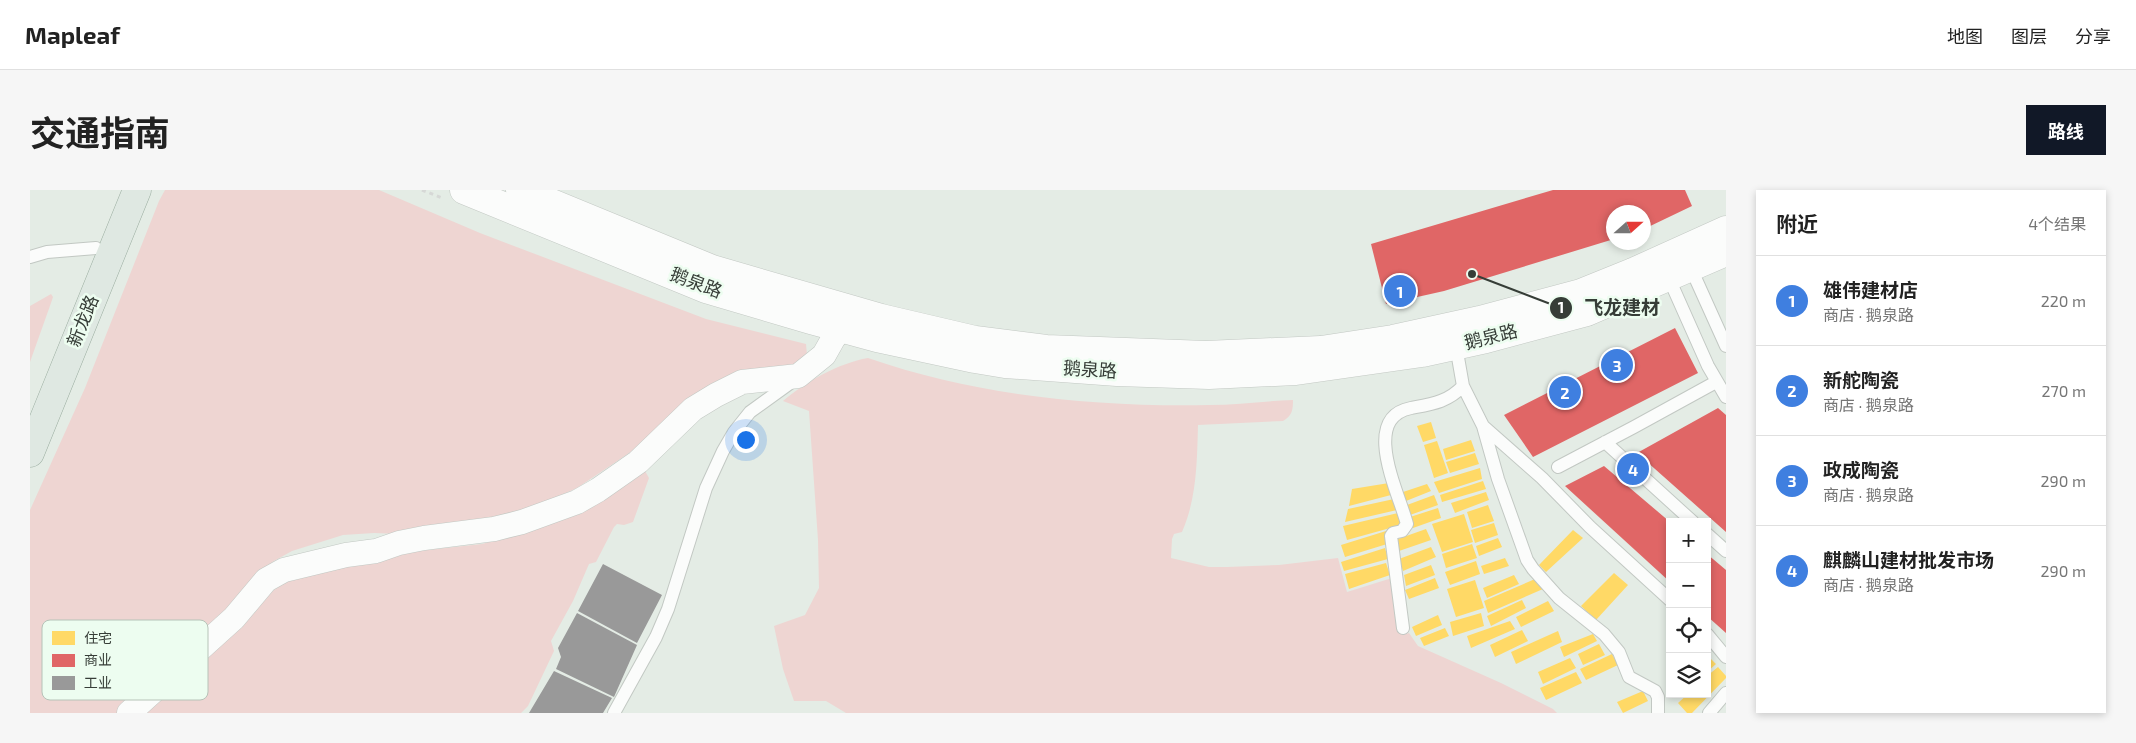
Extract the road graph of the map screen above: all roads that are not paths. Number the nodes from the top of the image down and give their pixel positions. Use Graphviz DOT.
graph roads {
  1 [pos="119,190"];
  2 [pos="136,190"];
  3 [pos="464,190"];
  4 [pos="520,190"];
  5 [pos="1726,230"];
  6 [pos="96,248"];
  7 [pos="1726,252"];
  8 [pos="30,256"];
  9 [pos="1676,264"];
  10 [pos="842,328"];
  11 [pos="1456,346"];
  12 [pos="1726,346"];
  13 [pos="798,376"];
  14 [pos="1716,382"];
  15 [pos="1463,386"];
  16 [pos="1726,397"];
  17 [pos="30,408"];
  18 [pos="1483,426"];
  19 [pos="1605,442"];
  20 [pos="30,453"];
  21 [pos="1558,466"];
  22 [pos="1689,518"];
  23 [pos="1711,537"];
  24 [pos="1726,550"];
  25 [pos="1666,596"];
  26 [pos="1403,628"];
  27 [pos="1711,639"];
  28 [pos="208,642"];
  29 [pos="1726,657"];
  30 [pos="1726,693"];
  31 [pos="143,700"];
  32 [pos="129,713"];
  33 [pos="614,713"];
  34 [pos="1658,713"];
  35 [pos="1709,713"];
  1 -- 6 [label="main road, 新龙路"];
  2 -- 20 [label="main road, 新龙路"];
  3 -- 10 [label="main road, 鹅泉路"];
  4 -- 9 [label="main road, 鹅泉路"];
  5 -- 9 [label="main road, 鹅泉路"];
  6 -- 8 [label="lane"];
  6 -- 17 [label="main road, 新龙路"];
  7 -- 9 [label="main road, 鹅泉路"];
  9 -- 11 [label="main road, 鹅泉路"];
  9 -- 12 [label="lane"];
  9 -- 14 [label="lane"];
  10 -- 11 [label="main road, 鹅泉路"];
  10 -- 13 [label="street"];
  11 -- 15 [label="lane"];
  13 -- 28 [label="street"];
  13 -- 33 [label="lane"];
  14 -- 16 [label="lane"];
  14 -- 19 [label="lane"];
  15 -- 18 [label="lane"];
  15 -- 26 [label="lane"];
  18 -- 25 [label="lane"];
  18 -- 34 [label="lane"];
  19 -- 21 [label="lane"];
  19 -- 22 [label="lane"];
  23 -- 24 [label="lane"];
  27 -- 29 [label="lane"];
  30 -- 35 [label="lane"];
  31 -- 32 [label="street"];
}
